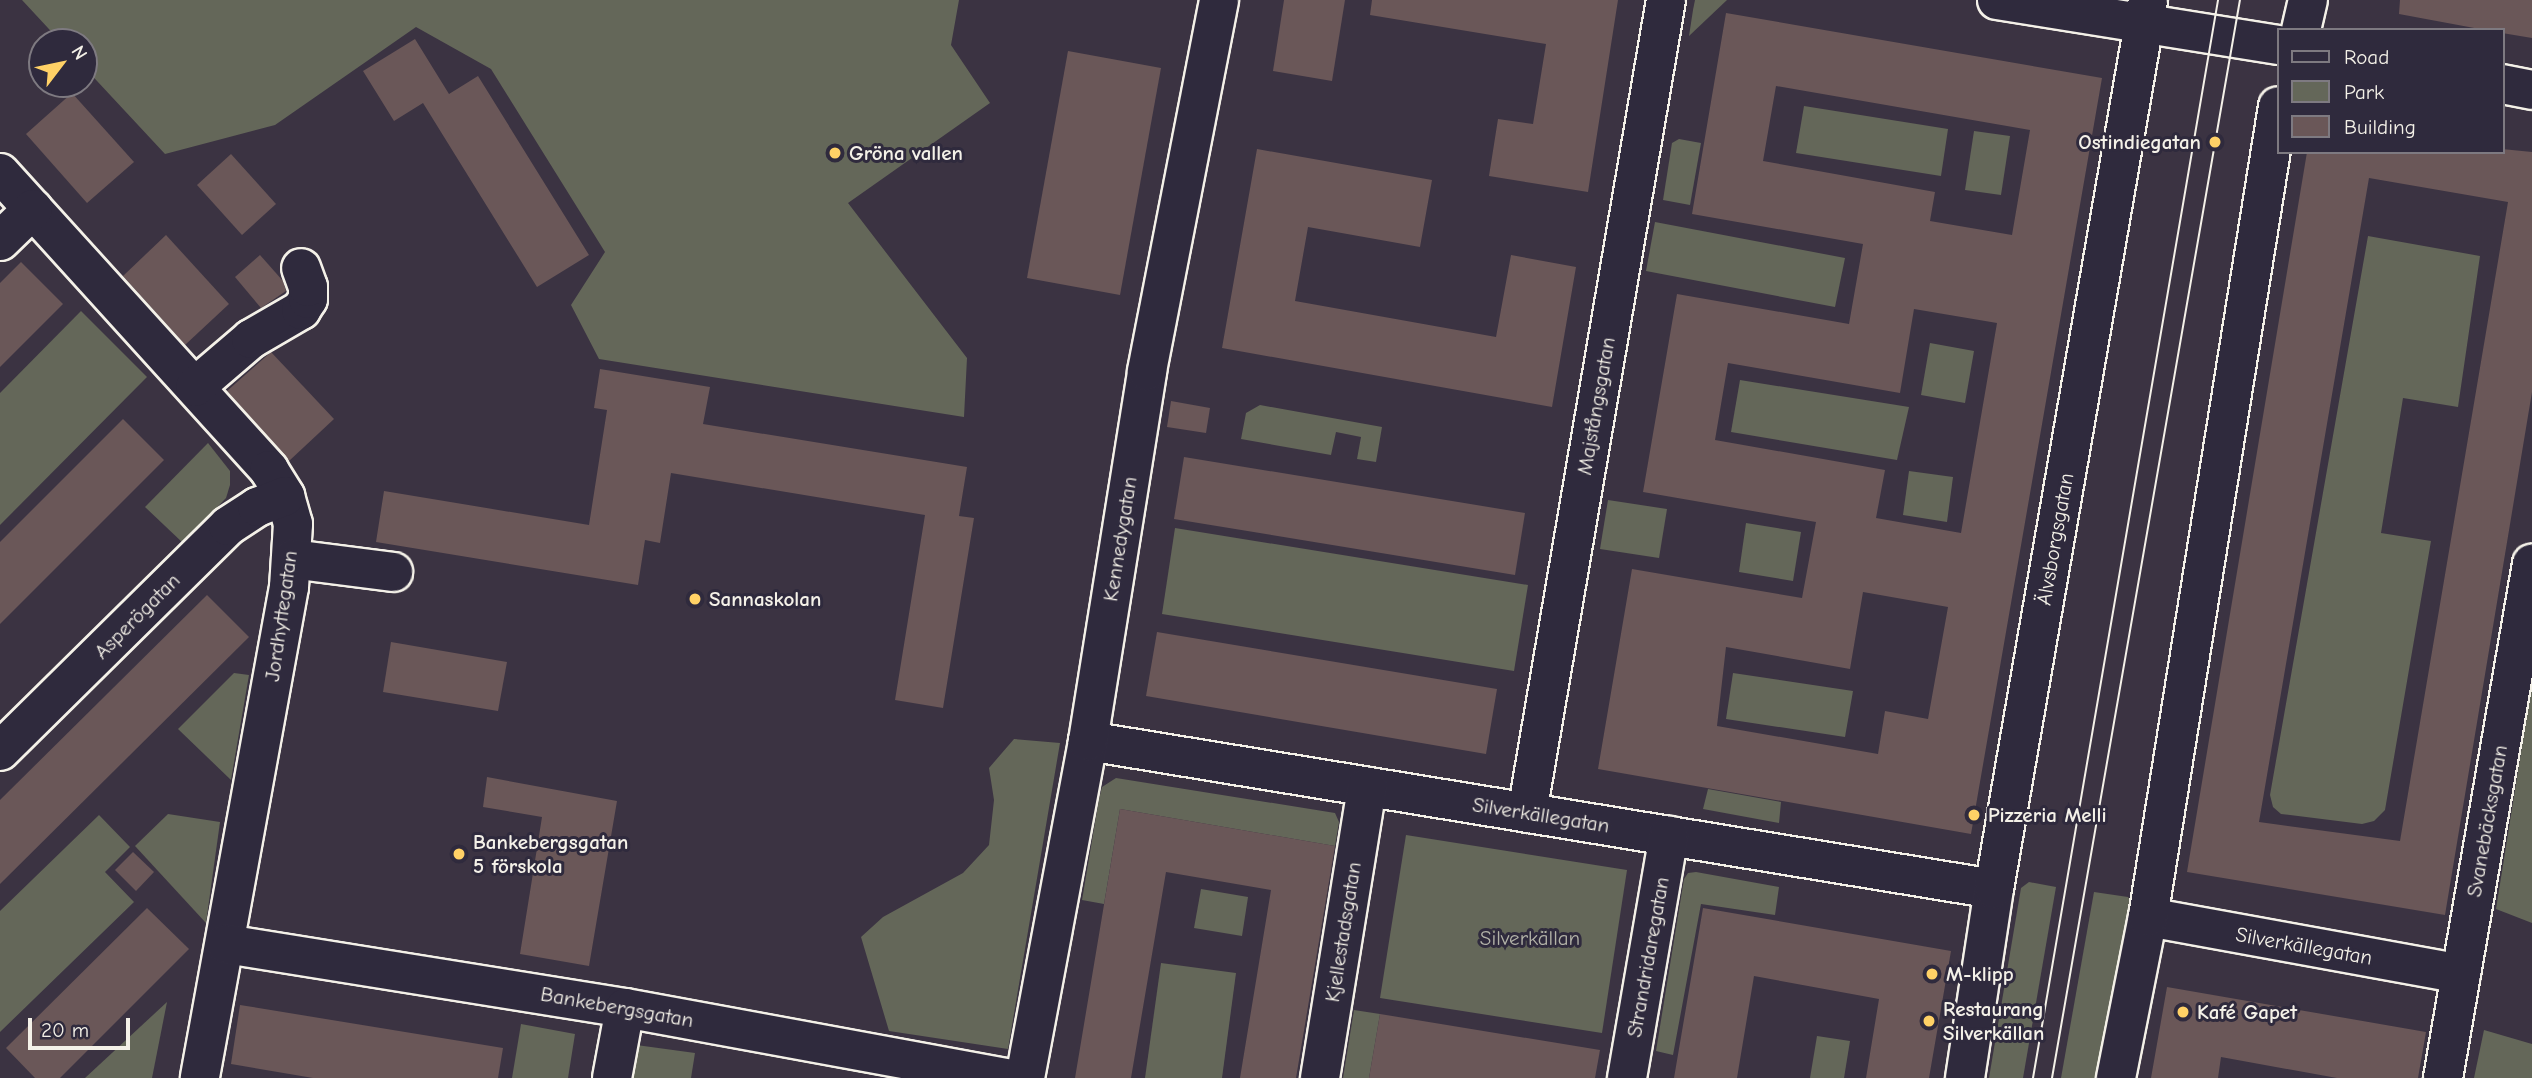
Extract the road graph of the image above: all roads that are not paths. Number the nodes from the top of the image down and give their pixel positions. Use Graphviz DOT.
graph roads {
  1 [pos="1219,0"];
  2 [pos="1666,0"];
  3 [pos="1997,0"];
  4 [pos="2308,0"];
  5 [pos="2146,12"];
  6 [pos="2301,28"];
  7 [pos="2276,44"];
  8 [pos="2504,84"];
  9 [pos="2532,90"];
  10 [pos="2276,118"];
  11 [pos="0,173"];
  12 [pos="33,209"];
  13 [pos="0,242"];
  14 [pos="300,268"];
  15 [pos="195,387"];
  16 [pos="285,496"];
  17 [pos="292,559"];
  18 [pos="2532,564"];
  19 [pos="393,572"];
  20 [pos="1088,741"];
  21 [pos="0,751"];
  22 [pos="1367,786"];
  23 [pos="1527,813"];
  24 [pos="1669,836"];
  25 [pos="1994,890"];
  26 [pos="2148,917"];
  27 [pos="226,944"];
  28 [pos="2461,974"];
  29 [pos="625,1008"];
  30 [pos="200,1078"];
  31 [pos="612,1078"];
  32 [pos="1006,1078"];
  33 [pos="1025,1078"];
  34 [pos="1320,1078"];
  35 [pos="1628,1078"];
  36 [pos="1965,1078"];
  37 [pos="2116,1078"];
  38 [pos="2443,1078"];
  1 -- 20 [label="street, Kennedygatan"];
  2 -- 23 [label="street, Majstångsgatan"];
  3 -- 5 [label="street"];
  4 -- 6 [label="street"];
  5 -- 7 [label="street"];
  5 -- 25 [label="street, Älvsborgsgatan"];
  8 -- 9 [label="street"];
  10 -- 26 [label="street"];
  11 -- 12 [label="street, Jordhyttegatan"];
  12 -- 13 [label="street"];
  12 -- 15 [label="street, Jordhyttegatan"];
  14 -- 15 [label="street"];
  15 -- 16 [label="street, Jordhyttegatan"];
  16 -- 17 [label="street, Jordhyttegatan"];
  16 -- 21 [label="street, Asperögatan"];
  17 -- 19 [label="street"];
  17 -- 27 [label="street, Jordhyttegatan"];
  18 -- 28 [label="street, Svanebäcksgatan"];
  20 -- 22 [label="street, Silverkällegatan"];
  20 -- 33 [label="street, Kennedygatan"];
  22 -- 23 [label="street, Silverkällegatan"];
  22 -- 34 [label="street, Kjellestadsgatan"];
  23 -- 24 [label="street, Silverkällegatan"];
  24 -- 25 [label="street, Silverkällegatan"];
  24 -- 35 [label="street, Strandridaregatan"];
  25 -- 36 [label="street, Älvsborgsgatan"];
  26 -- 28 [label="street, Silverkällegatan"];
  26 -- 37 [label="street"];
  27 -- 29 [label="street, Bankebergsgatan"];
  27 -- 30 [label="street, Jordhyttegatan"];
  28 -- 38 [label="street, Svanebäcksgatan"];
  29 -- 31 [label="street"];
  29 -- 32 [label="street, Bankebergsgatan"];
}
